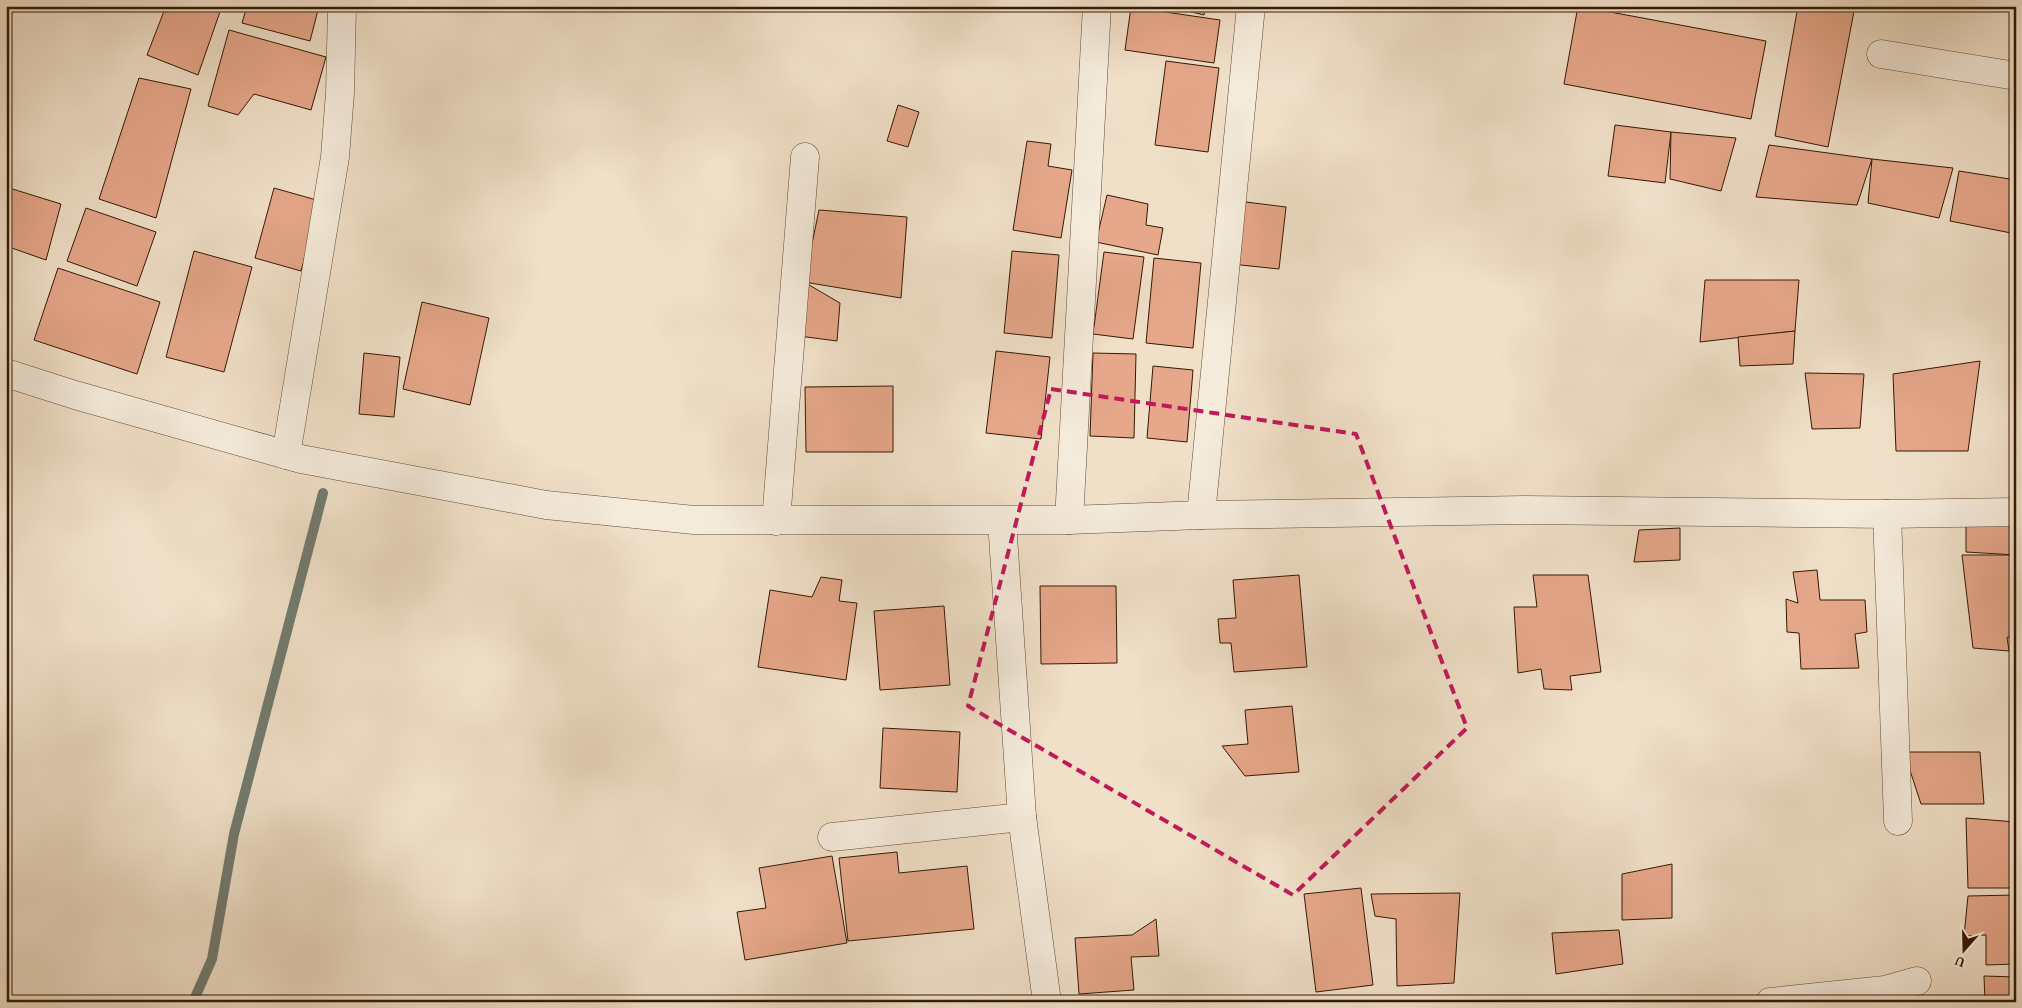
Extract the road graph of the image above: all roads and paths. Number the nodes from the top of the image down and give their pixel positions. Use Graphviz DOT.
graph roads {
  1 [pos="342,6"];
  2 [pos="1098,6"];
  3 [pos="1251,6"];
  4 [pos="1881,54"];
  5 [pos="2016,76"];
  6 [pos="804,157"];
  7 [pos="6,373"];
  8 [pos="294,457"];
  9 [pos="2016,512"];
  10 [pos="1887,514"];
  11 [pos="1202,515"];
  12 [pos="1002,520"];
  13 [pos="1069,520"];
  14 [pos="776,521"];
  15 [pos="1022,817"];
  16 [pos="1898,821"];
  17 [pos="832,837"];
  18 [pos="1917,982"];
  19 [pos="1046,1002"];
  20 [pos="1770,1002"];
  1 -- 8 [label="street"];
  2 -- 13 [label="street"];
  3 -- 11 [label="street"];
  4 -- 5 [label="street"];
  6 -- 14 [label="street"];
  7 -- 8 [label="street"];
  8 -- 14 [label="street"];
  9 -- 10 [label="street"];
  10 -- 11 [label="street"];
  10 -- 16 [label="street"];
  11 -- 13 [label="street"];
  12 -- 13 [label="street"];
  12 -- 14 [label="street"];
  12 -- 15 [label="street"];
  15 -- 17 [label="street"];
  15 -- 19 [label="street"];
  18 -- 20 [label="street"];
}
